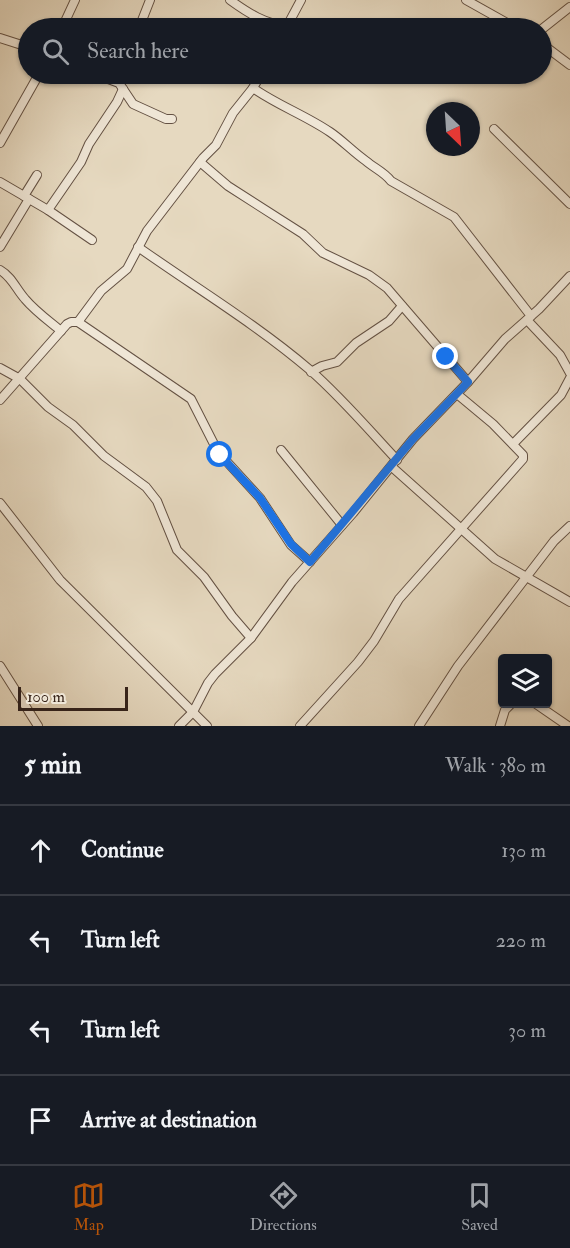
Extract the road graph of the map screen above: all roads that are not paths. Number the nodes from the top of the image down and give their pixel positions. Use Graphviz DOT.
graph roads {
  1 [pos="75,0"];
  2 [pos="150,0"];
  3 [pos="230,0"];
  4 [pos="301,0"];
  5 [pos="466,0"];
  6 [pos="570,7"];
  7 [pos="67,18"];
  8 [pos="143,18"];
  9 [pos="257,18"];
  10 [pos="291,18"];
  11 [pos="498,18"];
  12 [pos="552,21"];
  13 [pos="0,38"];
  14 [pos="18,44"];
  15 [pos="552,52"];
  16 [pos="570,65"];
  17 [pos="33,84"];
  18 [pos="117,84"];
  19 [pos="255,84"];
  20 [pos="121,86"];
  21 [pos="253,88"];
  22 [pos="172,119"];
  23 [pos="494,129"];
  24 [pos="0,143"];
  25 [pos="200,162"];
  26 [pos="37,175"];
  27 [pos="0,182"];
  28 [pos="26,198"];
  29 [pos="570,204"];
  30 [pos="48,210"];
  31 [pos="92,240"];
  32 [pos="0,247"];
  33 [pos="138,247"];
  34 [pos="0,270"];
  35 [pos="570,276"];
  36 [pos="402,306"];
  37 [pos="529,318"];
  38 [pos="78,322"];
  39 [pos="61,331"];
  40 [pos="0,368"];
  41 [pos="311,372"];
  42 [pos="570,373"];
  43 [pos="570,378"];
  44 [pos="20,379"];
  45 [pos="468,382"];
  46 [pos="457,394"];
  47 [pos="0,400"];
  48 [pos="514,443"];
  49 [pos="281,450"];
  50 [pos="394,463"];
  51 [pos="0,502"];
  52 [pos="342,525"];
  53 [pos="570,526"];
  54 [pos="463,528"];
  55 [pos="310,562"];
  56 [pos="527,578"];
  57 [pos="570,602"];
  58 [pos="251,638"];
  59 [pos="0,666"];
  60 [pos="507,708"];
  61 [pos="542,708"];
  62 [pos="193,712"];
  63 [pos="38,726"];
  64 [pos="179,726"];
  65 [pos="207,726"];
  66 [pos="300,726"];
  67 [pos="419,726"];
  68 [pos="500,726"];
  69 [pos="568,726"];
  1 -- 7 [label="street"];
  2 -- 8 [label="street"];
  3 -- 9 [label="street"];
  4 -- 10 [label="street"];
  5 -- 11 [label="street"];
  6 -- 12 [label="street"];
  13 -- 14 [label="street"];
  15 -- 16 [label="street"];
  17 -- 24 [label="street"];
  18 -- 20 [label="street"];
  19 -- 21 [label="street"];
  20 -- 22 [label="street"];
  20 -- 30 [label="street"];
  21 -- 25 [label="street"];
  21 -- 37 [label="street"];
  23 -- 29 [label="street"];
  25 -- 33 [label="street"];
  25 -- 36 [label="street"];
  26 -- 28 [label="street"];
  27 -- 28 [label="street"];
  28 -- 30 [label="street"];
  28 -- 32 [label="street"];
  30 -- 31 [label="street"];
  33 -- 38 [label="street"];
  33 -- 41 [label="street"];
  34 -- 39 [label="street"];
  35 -- 37 [label="street"];
  36 -- 41 [label="street"];
  36 -- 45 [label="street"];
  37 -- 42 [label="street"];
  37 -- 45 [label="street"];
  38 -- 39 [label="street"];
  38 -- 55 [label="street"];
  39 -- 44 [label="street"];
  40 -- 44 [label="street"];
  41 -- 50 [label="street"];
  43 -- 48 [label="street"];
  44 -- 47 [label="street"];
  44 -- 58 [label="street"];
  45 -- 46 [label="street"];
  46 -- 48 [label="street"];
  46 -- 50 [label="street"];
  48 -- 54 [label="street"];
  49 -- 52 [label="street"];
  50 -- 52 [label="street"];
  50 -- 54 [label="street"];
  51 -- 62 [label="street"];
  52 -- 55 [label="street"];
  53 -- 56 [label="street"];
  54 -- 56 [label="street"];
  54 -- 66 [label="street"];
  55 -- 58 [label="street"];
  56 -- 57 [label="street"];
  56 -- 67 [label="street"];
  58 -- 62 [label="street"];
  59 -- 63 [label="street"];
  60 -- 68 [label="street"];
  61 -- 69 [label="street"];
  62 -- 64 [label="street"];
  62 -- 65 [label="street"];
}
